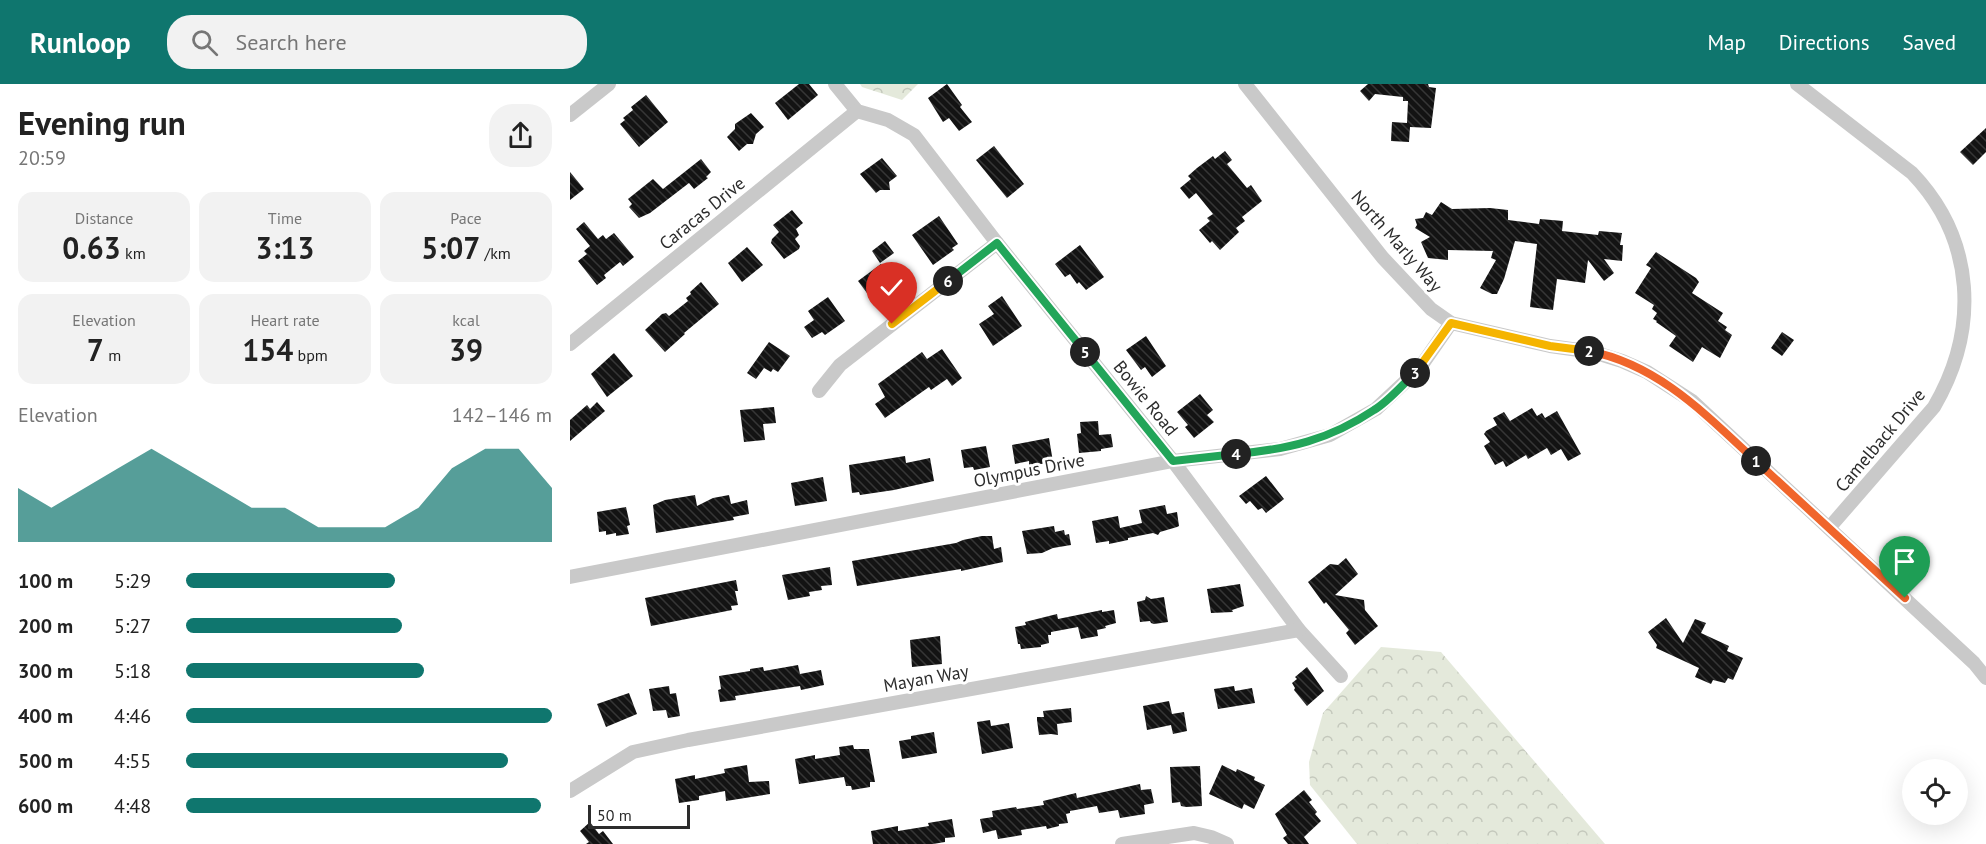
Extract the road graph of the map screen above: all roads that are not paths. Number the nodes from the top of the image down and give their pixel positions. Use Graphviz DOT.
graph roads {
  1 [pos="609,84"];
  2 [pos="835,84"];
  3 [pos="1245,84"];
  4 [pos="1797,84"];
  5 [pos="858,111"];
  6 [pos="570,115"];
  7 [pos="997,243"];
  8 [pos="1451,323"];
  9 [pos="570,344"];
  10 [pos="819,391"];
  11 [pos="1173,461"];
  12 [pos="1829,528"];
  13 [pos="570,577"];
  14 [pos="1299,630"];
  15 [pos="1341,676"];
  16 [pos="1986,678"];
  17 [pos="570,791"];
  18 [pos="1122,844"];
  19 [pos="1227,844"];
  1 -- 6 [label="street"];
  2 -- 5 [label="street"];
  3 -- 8 [label="street, North Marly Way"];
  4 -- 12 [label="street, Camelback Drive"];
  5 -- 7 [label="street, Bowie Road"];
  5 -- 9 [label="street, Caracas Drive"];
  7 -- 10 [label="street"];
  7 -- 11 [label="street, Bowie Road"];
  8 -- 11 [label="street, Olympus Drive"];
  8 -- 12 [label="street, North Marly Way"];
  11 -- 13 [label="street, Olympus Drive"];
  11 -- 14 [label="street, Bowie Road"];
  12 -- 16 [label="street, North Marly Way"];
  14 -- 15 [label="street, Bowie Road"];
  14 -- 17 [label="street, Mayan Way"];
  18 -- 19 [label="street"];
}
